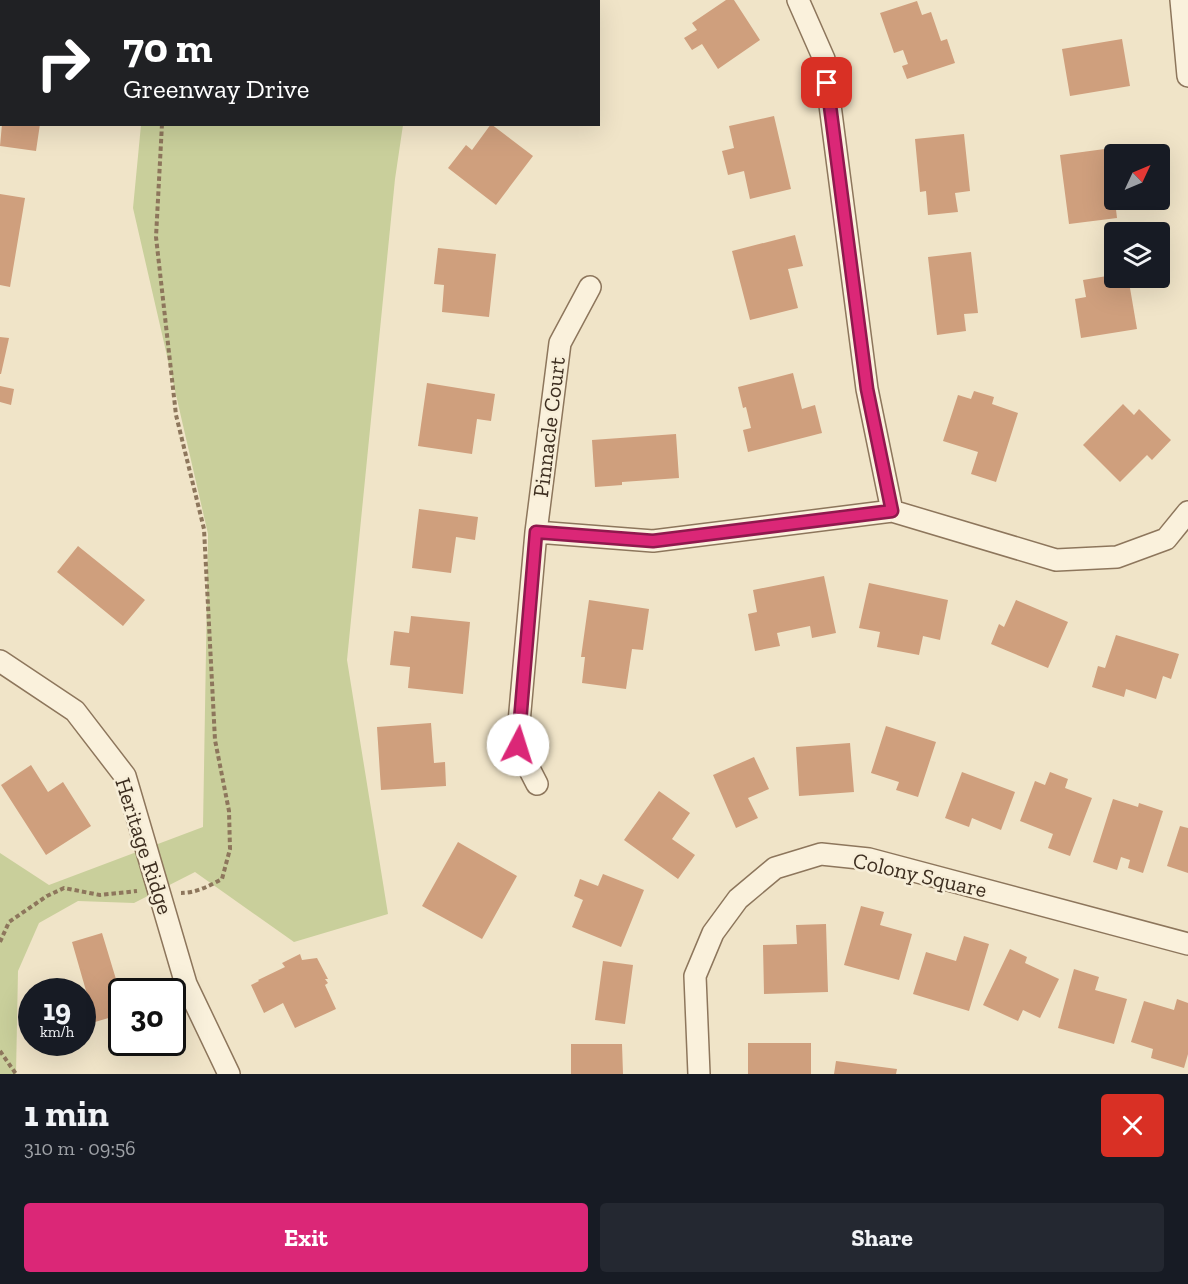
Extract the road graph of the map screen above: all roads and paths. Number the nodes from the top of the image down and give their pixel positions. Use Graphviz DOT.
graph roads {
  1 [pos="798,0"];
  2 [pos="1181,0"];
  3 [pos="1188,76"];
  4 [pos="162,126"];
  5 [pos="590,287"];
  6 [pos="892,511"];
  7 [pos="1188,512"];
  8 [pos="536,532"];
  9 [pos="0,661"];
  10 [pos="537,784"];
  11 [pos="159,892"];
  12 [pos="0,942"];
  13 [pos="1188,944"];
  14 [pos="0,1051"];
  15 [pos="16,1074"];
  16 [pos="229,1074"];
  17 [pos="699,1074"];
  1 -- 6 [label="street"];
  2 -- 3 [label="street"];
  4 -- 11 [label="path"];
  5 -- 8 [label="street, Pinnacle Court"];
  6 -- 7 [label="street"];
  6 -- 8 [label="street"];
  8 -- 10 [label="street, Pinnacle Court"];
  9 -- 11 [label="street, Heritage Ridge"];
  11 -- 12 [label="path"];
  11 -- 16 [label="street, Heritage Ridge"];
  13 -- 17 [label="street, Colony Square"];
  14 -- 15 [label="path"];
}
